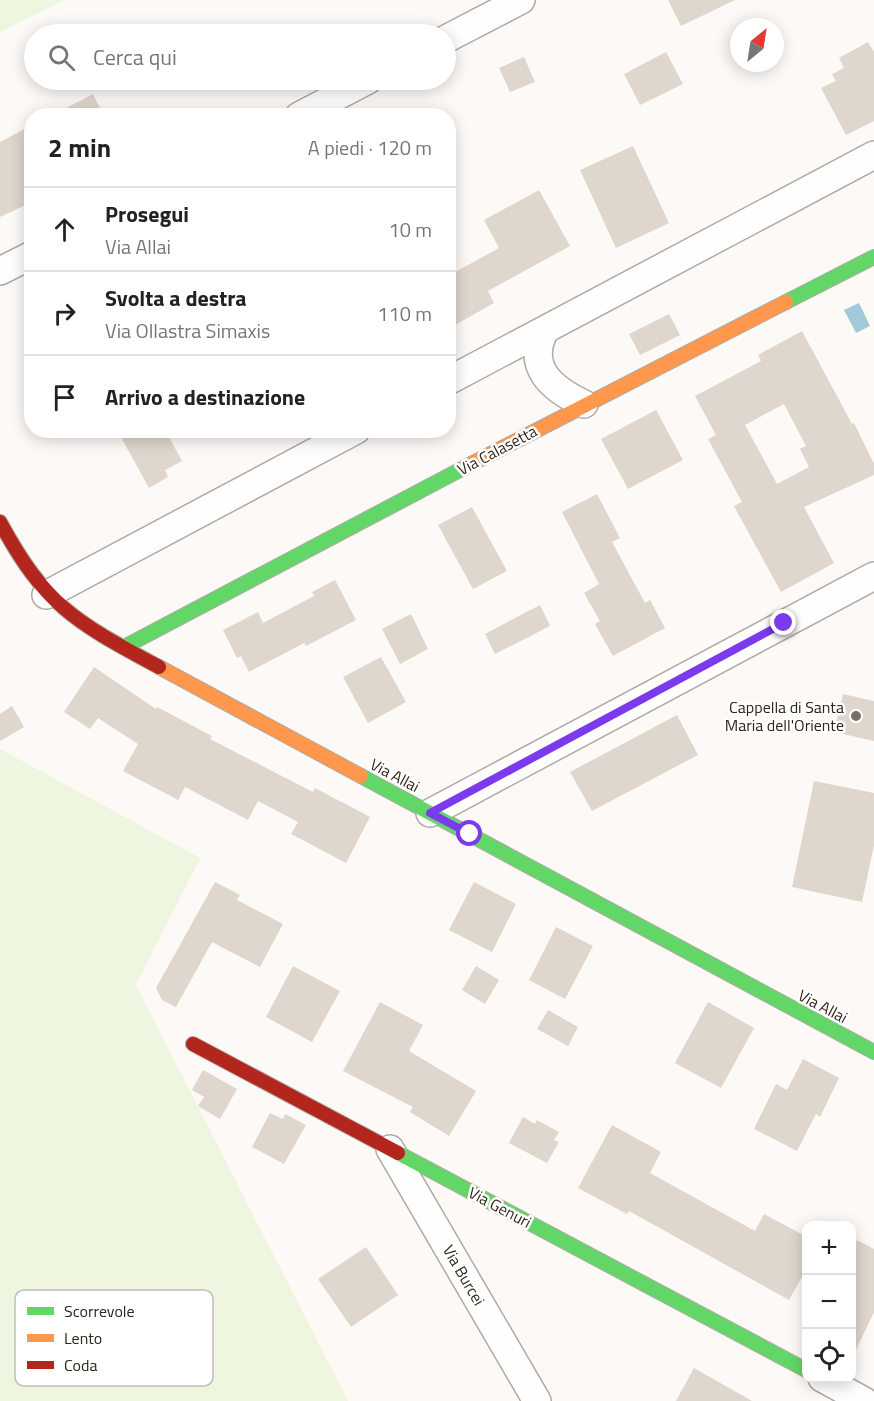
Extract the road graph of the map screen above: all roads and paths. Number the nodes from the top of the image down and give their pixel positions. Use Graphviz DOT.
graph roads {
  1 [pos="521,0"];
  2 [pos="456,34"];
  3 [pos="349,90"];
  4 [pos="314,108"];
  5 [pos="874,155"];
  6 [pos="874,257"];
  7 [pos="24,259"];
  8 [pos="0,271"];
  9 [pos="545,330"];
  10 [pos="456,377"];
  11 [pos="584,404"];
  12 [pos="341,438"];
  13 [pos="0,522"];
  14 [pos="874,576"];
  15 [pos="46,595"];
  16 [pos="124,647"];
  17 [pos="430,813"];
  18 [pos="193,1044"];
  19 [pos="874,1052"];
  20 [pos="390,1149"];
  21 [pos="802,1367"];
  22 [pos="831,1383"];
  23 [pos="537,1401"];
  24 [pos="864,1401"];
  1 -- 2 [label="street"];
  3 -- 4 [label="street"];
  5 -- 9 [label="street"];
  6 -- 11 [label="street, Via Calasetta"];
  7 -- 8 [label="street"];
  9 -- 10 [label="street"];
  9 -- 11 [label="street"];
  11 -- 16 [label="street, Via Calasetta"];
  12 -- 15 [label="street"];
  13 -- 15 [label="street, Via Allai"];
  14 -- 17 [label="street"];
  15 -- 16 [label="street, Via Allai"];
  16 -- 17 [label="street, Via Allai"];
  17 -- 19 [label="street, Via Allai"];
  18 -- 20 [label="street, Via Genuri"];
  20 -- 21 [label="street, Via Genuri"];
  20 -- 23 [label="street, Via Burcei"];
  22 -- 24 [label="street"];
}
